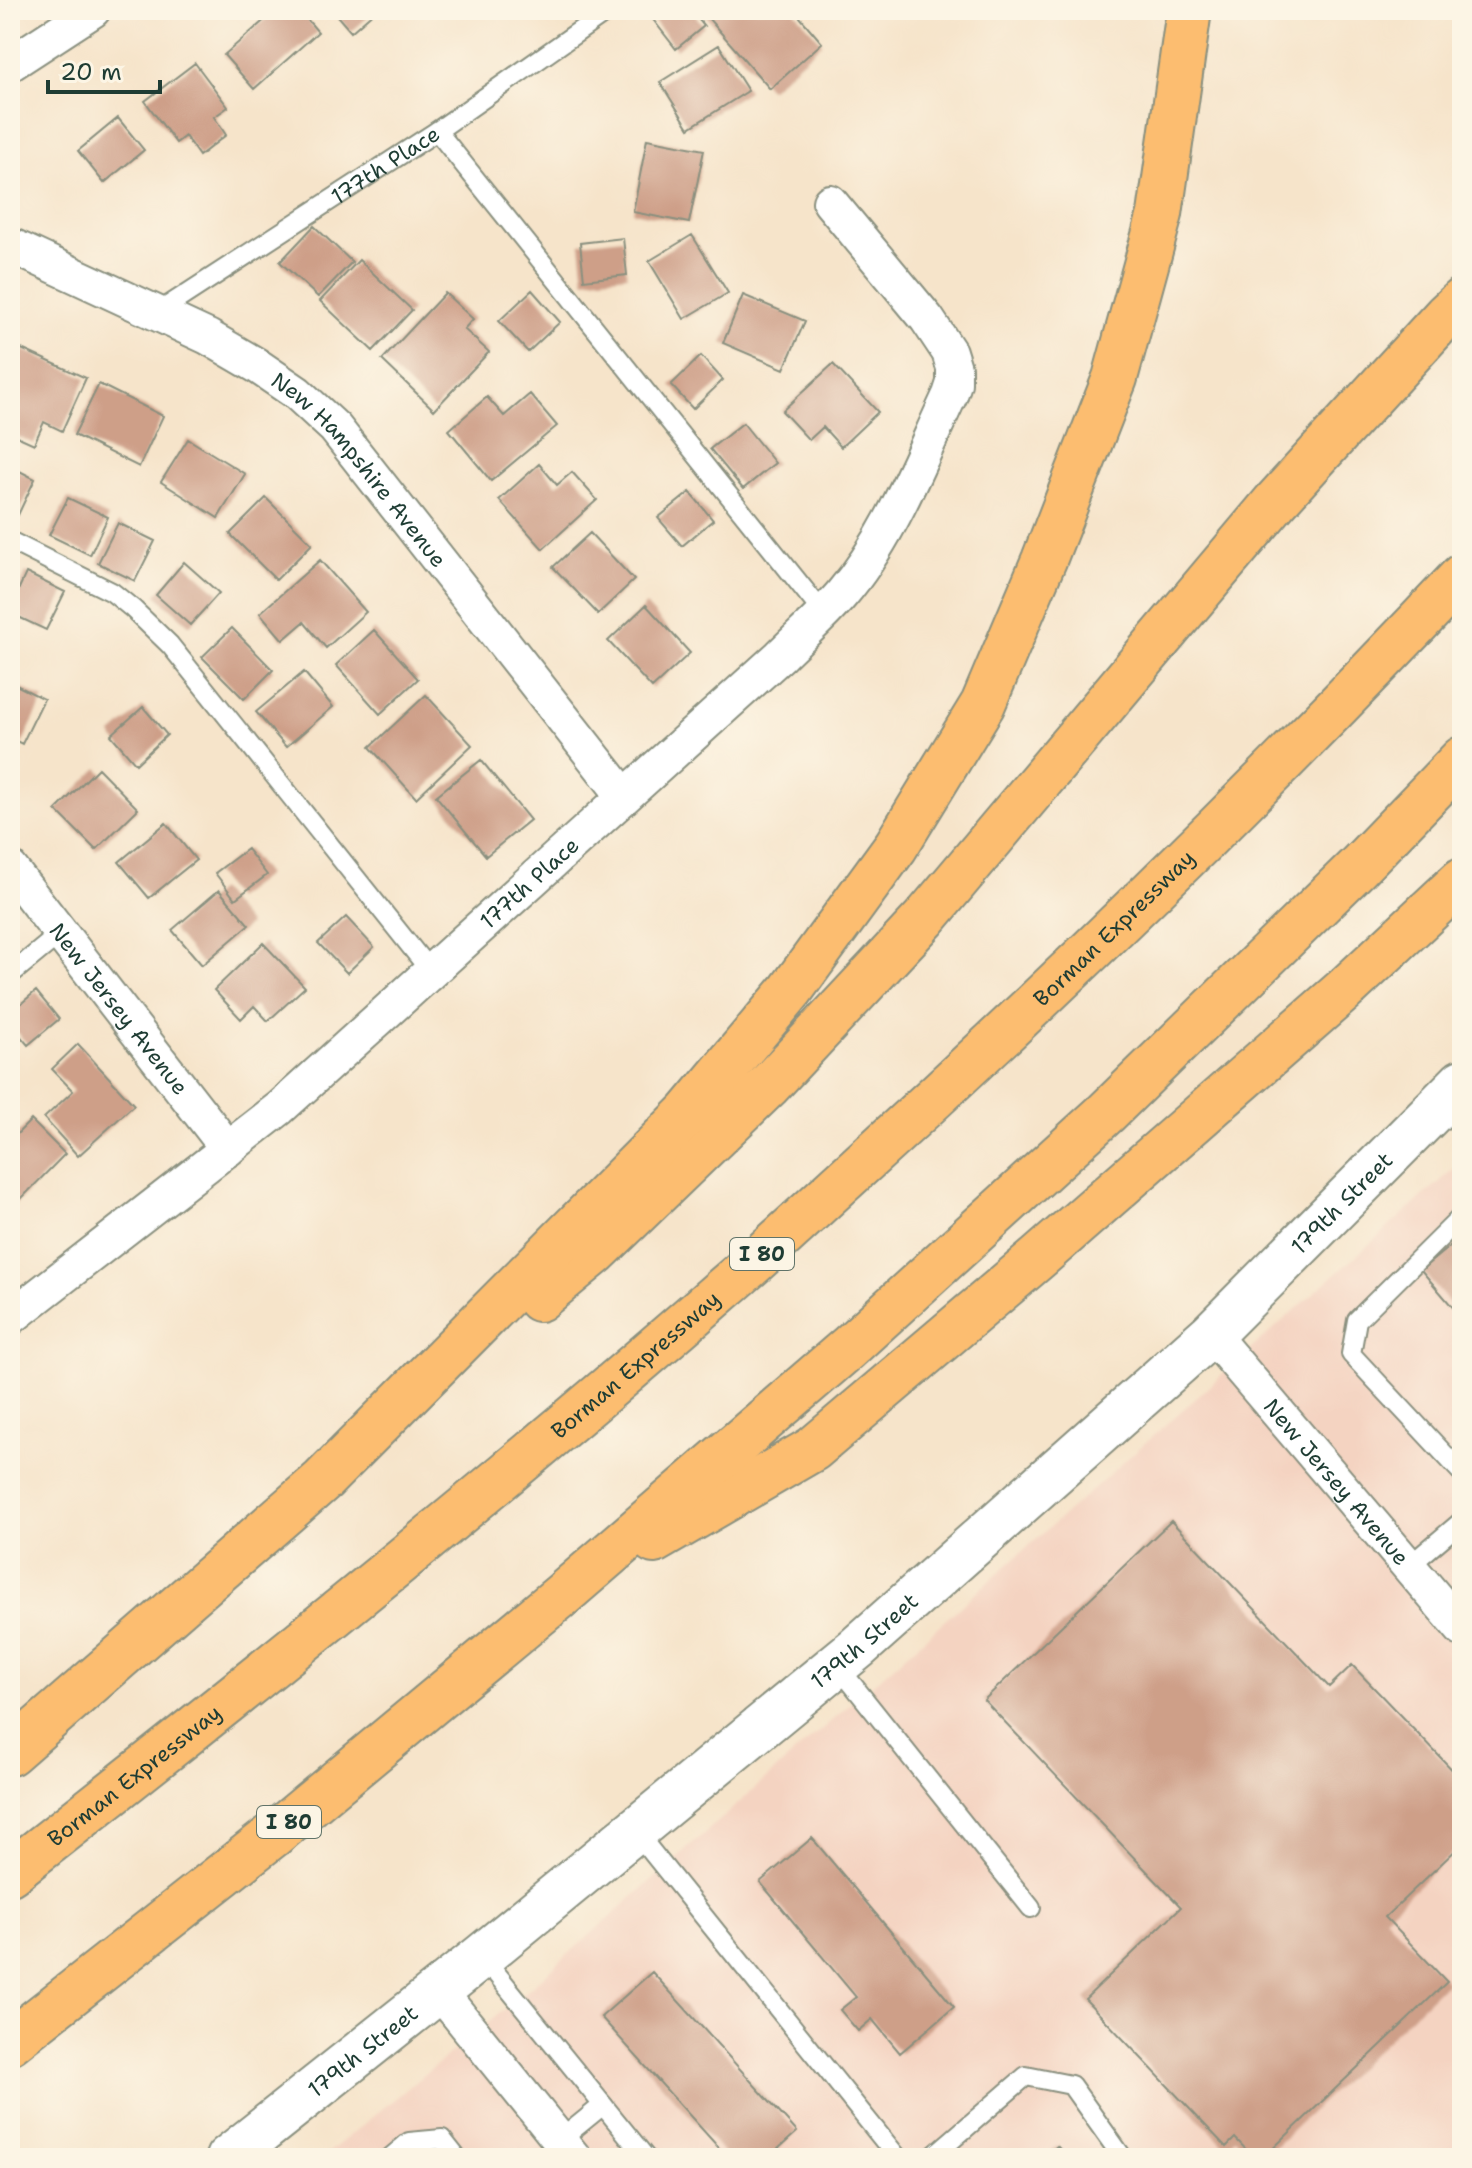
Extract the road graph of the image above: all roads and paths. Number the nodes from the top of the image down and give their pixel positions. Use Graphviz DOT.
graph roads {
  1 [pos="93,10"];
  2 [pos="609,10"];
  3 [pos="1189,10"];
  4 [pos="10,64"];
  5 [pos="437,131"];
  6 [pos="830,202"];
  7 [pos="10,245"];
  8 [pos="1462,300"];
  9 [pos="157,313"];
  10 [pos="10,541"];
  11 [pos="1462,576"];
  12 [pos="823,613"];
  13 [pos="1462,759"];
  14 [pos="624,796"];
  15 [pos="10,868"];
  16 [pos="1462,880"];
  17 [pos="61,933"];
  18 [pos="431,972"];
  19 [pos="10,975"];
  20 [pos="1462,1082"];
  21 [pos="228,1149"];
  22 [pos="1462,1216"];
  23 [pos="10,1318"];
  24 [pos="1211,1334"];
  25 [pos="1462,1473"];
  26 [pos="323,1480"];
  27 [pos="1462,1521"];
  28 [pos="1409,1566"];
  29 [pos="562,1595"];
  30 [pos="1462,1629"];
  31 [pos="837,1665"];
  32 [pos="10,1753"];
  33 [pos="635,1831"];
  34 [pos="10,1873"];
  35 [pos="1031,1908"];
  36 [pos="482,1956"];
  37 [pos="439,1991"];
  38 [pos="10,2042"];
  39 [pos="603,2105"];
  40 [pos="567,2149"];
  41 [pos="228,2158"];
  42 [pos="390,2158"];
  43 [pos="457,2158"];
  44 [pos="646,2158"];
  45 [pos="898,2158"];
  46 [pos="931,2158"];
  47 [pos="1123,2158"];
  1 -- 4 [label="street"];
  2 -- 5 [label="lane, 177th Place"];
  3 -- 26 [label="highway"];
  5 -- 9 [label="lane, 177th Place"];
  5 -- 12 [label="lane"];
  6 -- 12 [label="street, 177th Place"];
  7 -- 9 [label="street, New Hampshire Avenue"];
  8 -- 26 [label="highway"];
  9 -- 14 [label="street, New Hampshire Avenue"];
  10 -- 18 [label="lane"];
  11 -- 34 [label="highway, Borman Expressway / I 80"];
  12 -- 14 [label="street, 177th Place"];
  13 -- 29 [label="highway, I 80"];
  14 -- 18 [label="street, 177th Place"];
  15 -- 17 [label="street, New Jersey Avenue"];
  16 -- 29 [label="highway"];
  17 -- 19 [label="lane"];
  17 -- 21 [label="street, New Jersey Avenue"];
  18 -- 21 [label="street, 177th Place"];
  20 -- 24 [label="street, 179th Street"];
  21 -- 23 [label="street, 177th Place"];
  22 -- 25 [label="lane"];
  24 -- 28 [label="street, New Jersey Avenue"];
  24 -- 31 [label="street, 179th Street"];
  26 -- 32 [label="highway"];
  27 -- 28 [label="lane"];
  28 -- 30 [label="street, New Jersey Avenue"];
  29 -- 38 [label="highway, I 80"];
  31 -- 33 [label="street, 179th Street"];
  31 -- 35 [label="lane"];
  33 -- 36 [label="street, 179th Street"];
  33 -- 45 [label="lane"];
  36 -- 37 [label="street, 179th Street"];
  36 -- 39 [label="lane"];
  37 -- 40 [label="street"];
  37 -- 41 [label="street, 179th Street"];
  39 -- 40 [label="lane"];
  39 -- 44 [label="lane"];
  42 -- 43 [label="lane"];
  46 -- 47 [label="lane"];
}
